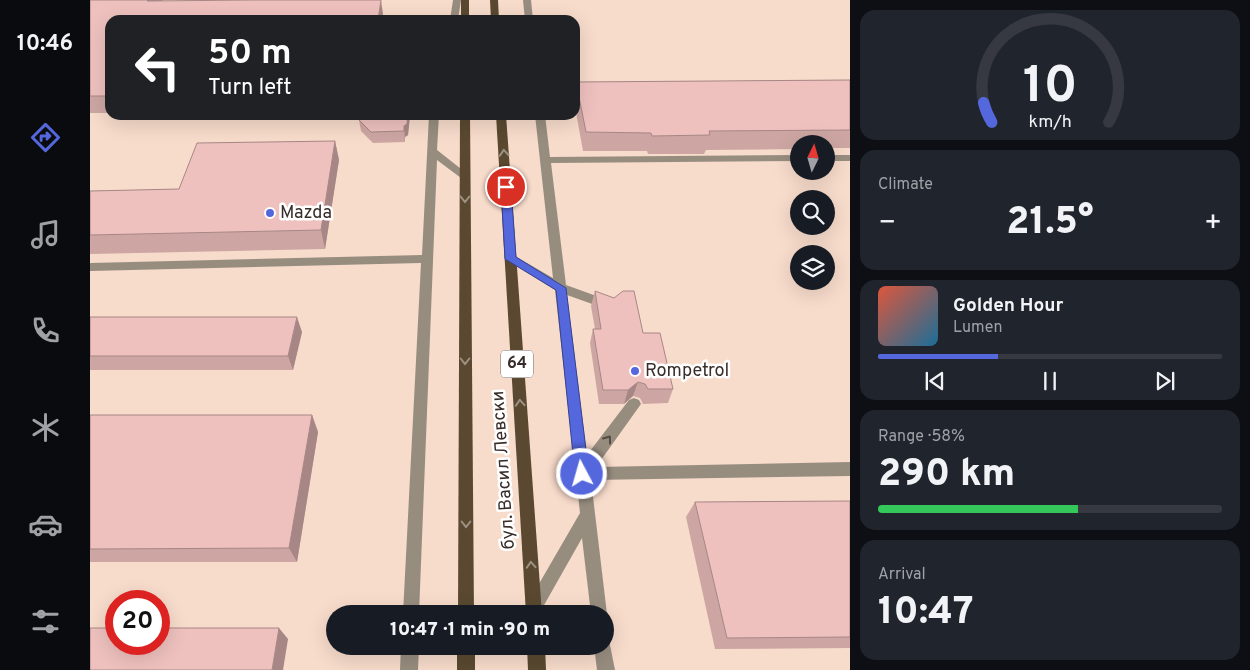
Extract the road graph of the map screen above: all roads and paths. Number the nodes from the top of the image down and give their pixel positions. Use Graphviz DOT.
graph roads {
  1 [pos="457,0"];
  2 [pos="465,0"];
  3 [pos="494,0"];
  4 [pos="527,0"];
  5 [pos="455,15"];
  6 [pos="465,15"];
  7 [pos="495,15"];
  8 [pos="528,15"];
  9 [pos="434,120"];
  10 [pos="465,120"];
  11 [pos="501,120"];
  12 [pos="541,120"];
  13 [pos="433,152"];
  14 [pos="790,158"];
  15 [pos="835,158"];
  16 [pos="850,158"];
  17 [pos="546,160"];
  18 [pos="464,176"];
  19 [pos="428,259"];
  20 [pos="511,259"];
  21 [pos="90,267"];
  22 [pos="561,288"];
  23 [pos="611,306"];
  24 [pos="634,404"];
  25 [pos="850,469"];
  26 [pos="582,474"];
  27 [pos="587,514"];
  28 [pos="411,605"];
  29 [pos="466,605"];
  30 [pos="534,605"];
  31 [pos="537,605"];
  32 [pos="598,605"];
  33 [pos="410,655"];
  34 [pos="466,655"];
  35 [pos="536,655"];
  36 [pos="604,655"];
  37 [pos="409,670"];
  38 [pos="466,670"];
  39 [pos="537,670"];
  40 [pos="606,670"];
  1 -- 5 [label="lane"];
  2 -- 6 [label="main road"];
  3 -- 7 [label="main road"];
  4 -- 8 [label="lane"];
  9 -- 13 [label="lane"];
  10 -- 18 [label="main road, бул. Васил Левски"];
  20 -- 11 [label="main road, бул. Васил Левски / 64, one-way"];
  12 -- 17 [label="lane"];
  13 -- 18 [label="lane"];
  13 -- 19 [label="lane"];
  14 -- 17 [label="lane"];
  15 -- 16 [label="lane"];
  17 -- 22 [label="lane"];
  18 -- 29 [label="main road, бул. Васил Левски, one-way"];
  19 -- 21 [label="lane"];
  19 -- 28 [label="lane"];
  20 -- 22 [label="lane"];
  30 -- 20 [label="main road, бул. Васил Левски / 64, one-way"];
  22 -- 23 [label="lane"];
  22 -- 26 [label="lane"];
  26 -- 24 [label="lane, one-way"];
  25 -- 26 [label="lane"];
  26 -- 27 [label="lane"];
  27 -- 31 [label="lane"];
  27 -- 32 [label="lane"];
  33 -- 37 [label="lane"];
  34 -- 38 [label="main road"];
  35 -- 39 [label="main road"];
  36 -- 40 [label="lane"];
}
